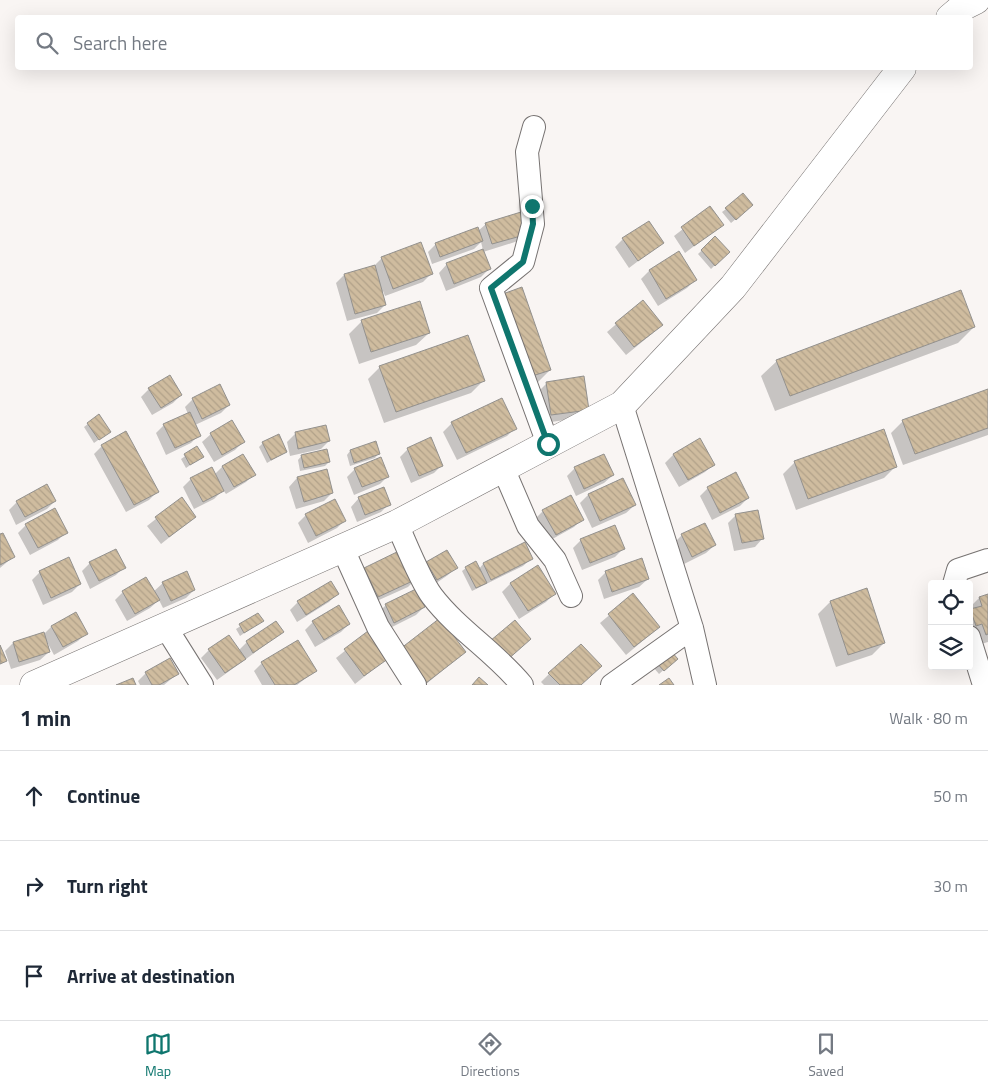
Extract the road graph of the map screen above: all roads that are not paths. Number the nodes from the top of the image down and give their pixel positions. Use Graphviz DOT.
graph roads {
  1 [pos="976,0"];
  2 [pos="954,15"];
  3 [pos="900,70"];
  4 [pos="534,127"];
  5 [pos="622,405"];
  6 [pos="548,444"];
  7 [pos="503,468"];
  8 [pos="397,524"];
  9 [pos="342,547"];
  10 [pos="988,560"];
  11 [pos="955,580"];
  12 [pos="571,596"];
  13 [pos="165,626"];
  14 [pos="692,628"];
  15 [pos="973,650"];
  16 [pos="34,685"];
  17 [pos="202,685"];
  18 [pos="415,685"];
  19 [pos="522,685"];
  20 [pos="612,685"];
  21 [pos="704,685"];
  22 [pos="984,685"];
  1 -- 2 [label="highway"];
  3 -- 5 [label="highway"];
  4 -- 6 [label="street"];
  5 -- 6 [label="highway"];
  5 -- 14 [label="street"];
  6 -- 7 [label="highway"];
  7 -- 8 [label="highway"];
  7 -- 12 [label="street"];
  8 -- 9 [label="highway"];
  8 -- 19 [label="street"];
  9 -- 13 [label="highway"];
  9 -- 18 [label="street"];
  10 -- 11 [label="street"];
  13 -- 16 [label="highway"];
  13 -- 17 [label="street"];
  14 -- 20 [label="street"];
  14 -- 21 [label="street"];
  15 -- 22 [label="street"];
}
